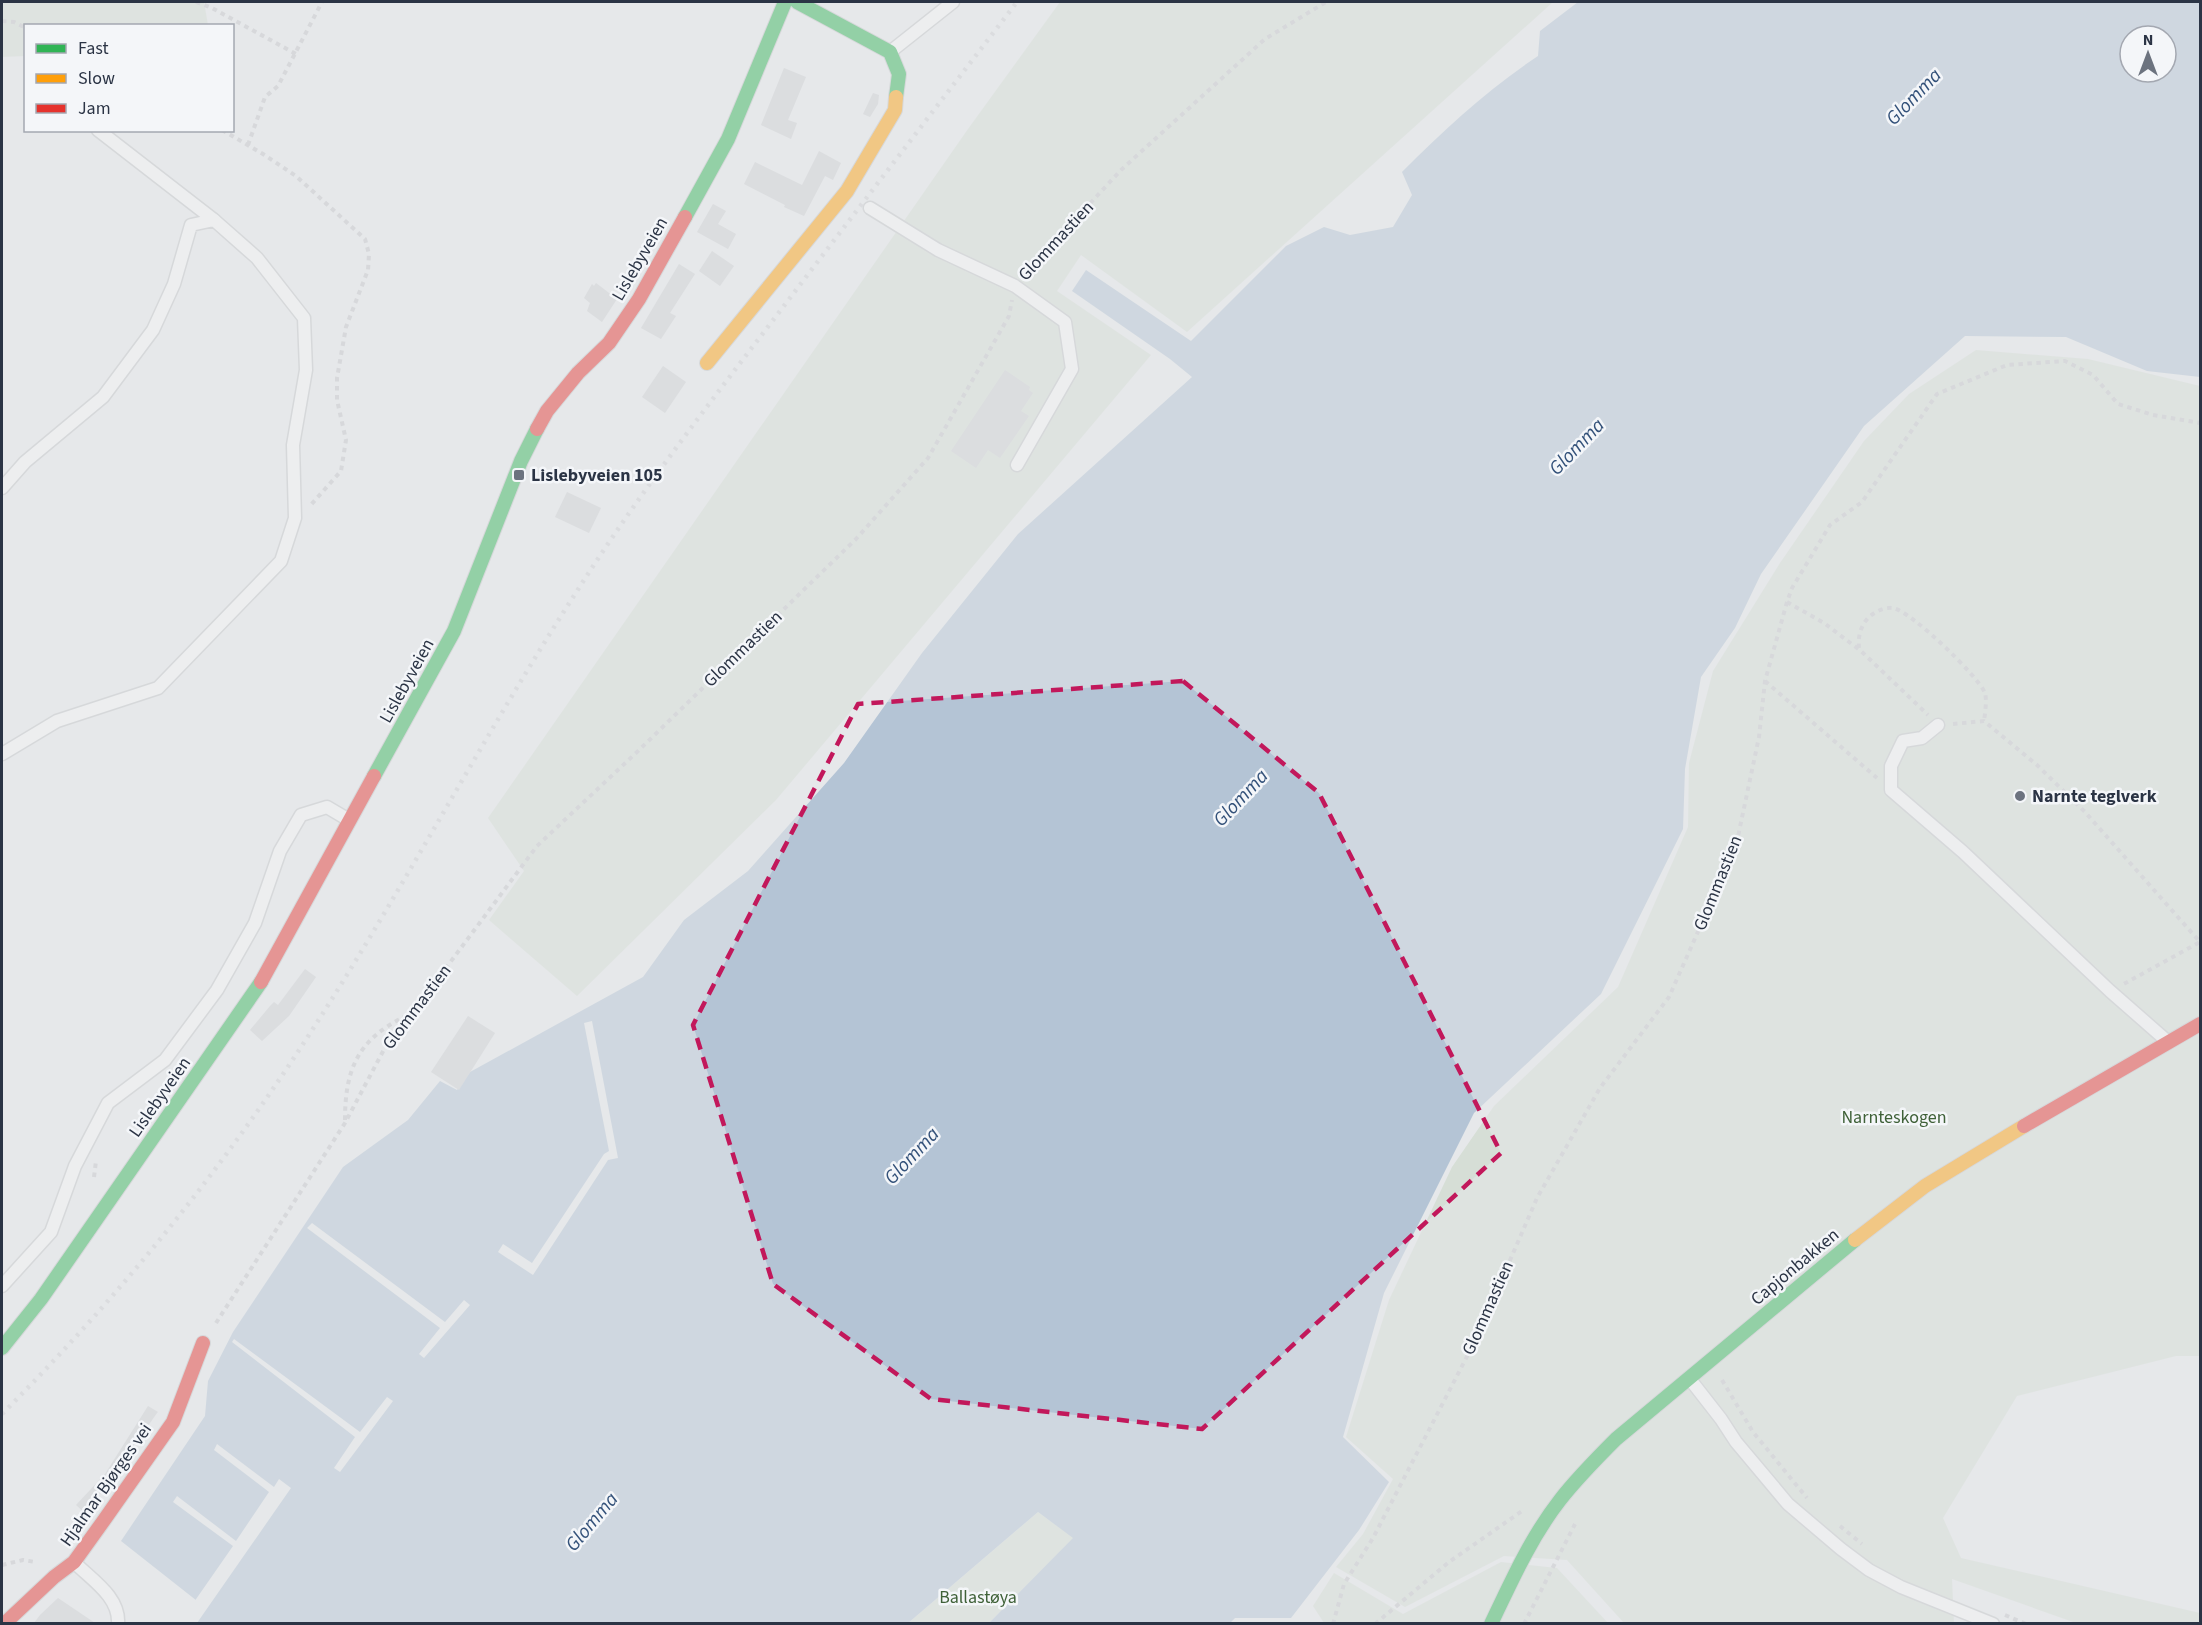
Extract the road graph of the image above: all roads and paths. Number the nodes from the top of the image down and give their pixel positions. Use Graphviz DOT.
graph roads {
  1 [pos="196,2"];
  2 [pos="322,2"];
  3 [pos="785,2"];
  4 [pos="798,2"];
  5 [pos="953,2"];
  6 [pos="1326,2"];
  7 [pos="2,21"];
  8 [pos="24,27"];
  9 [pos="890,52"];
  10 [pos="296,54"];
  11 [pos="101,132"];
  12 [pos="225,132"];
  13 [pos="248,145"];
  14 [pos="870,208"];
  15 [pos="214,220"];
  16 [pos="1015,285"];
  17 [pos="707,363"];
  18 [pos="2200,423"];
  19 [pos="1017,465"];
  20 [pos="2,488"];
  21 [pos="295,518"];
  22 [pos="1786,602"];
  23 [pos="1861,651"];
  24 [pos="1765,681"];
  25 [pos="1984,721"];
  26 [pos="1938,725"];
  27 [pos="2,754"];
  28 [pos="1891,790"];
  29 [pos="350,821"];
  30 [pos="2200,942"];
  31 [pos="2110,992"];
  32 [pos="410,1014"];
  33 [pos="2200,1024"];
  34 [pos="2168,1042"];
  35 [pos="345,1123"];
  36 [pos="2,1286"];
  37 [pos="203,1343"];
  38 [pos="2,1348"];
  39 [pos="1728,1373"];
  40 [pos="1689,1378"];
  41 [pos="1722,1379"];
  42 [pos="1702,1396"];
  43 [pos="1809,1501"];
  44 [pos="1558,1503"];
  45 [pos="1523,1510"];
  46 [pos="1832,1521"];
  47 [pos="1866,1547"];
  48 [pos="74,1562"];
  49 [pos="2004,1614"];
  50 [pos="4,1623"];
  51 [pos="118,1623"];
  52 [pos="1334,1623"];
  53 [pos="1375,1623"];
  54 [pos="1491,1623"];
  55 [pos="1524,1623"];
  56 [pos="1993,1623"];
  57 [pos="2026,1623"];
  1 -- 10 [label="path"];
  2 -- 10 [label="path"];
  3 -- 29 [label="street, Lislebyveien"];
  4 -- 9 [label="street"];
  5 -- 9 [label="lane"];
  6 -- 16 [label="path, Glommastien"];
  7 -- 8 [label="path"];
  9 -- 17 [label="street"];
  10 -- 13 [label="path"];
  11 -- 15 [label="lane"];
  12 -- 13 [label="path"];
  13 -- 21 [label="path"];
  14 -- 16 [label="lane"];
  15 -- 20 [label="lane"];
  15 -- 21 [label="lane"];
  16 -- 19 [label="lane"];
  16 -- 32 [label="path, Glommastien"];
  18 -- 22 [label="path, Glommastien"];
  21 -- 27 [label="lane"];
  22 -- 23 [label="path"];
  22 -- 24 [label="path, Glommastien"];
  23 -- 25 [label="path"];
  23 -- 26 [label="path"];
  24 -- 28 [label="path"];
  24 -- 52 [label="path, Glommastien"];
  25 -- 26 [label="path"];
  25 -- 30 [label="path"];
  26 -- 28 [label="lane"];
  28 -- 31 [label="lane"];
  29 -- 36 [label="lane"];
  29 -- 38 [label="street, Lislebyveien"];
  30 -- 31 [label="path"];
  31 -- 34 [label="lane"];
  32 -- 35 [label="path, Glommastien"];
  32 -- 35 [label="path"];
  33 -- 34 [label="street, Capjonbakken"];
  34 -- 40 [label="street, Capjonbakken"];
  35 -- 37 [label="path, Glommastien"];
  37 -- 48 [label="street, Hjalmar Bjørges vei"];
  39 -- 41 [label="path"];
  40 -- 42 [label="lane"];
  40 -- 44 [label="street, Capjonbakken"];
  41 -- 42 [label="path"];
  41 -- 43 [label="path"];
  42 -- 56 [label="lane"];
  44 -- 54 [label="street, Capjonbakken"];
  44 -- 55 [label="path"];
  45 -- 53 [label="path"];
  46 -- 47 [label="path"];
  48 -- 50 [label="street, Hjalmar Bjørges vei"];
  48 -- 51 [label="lane"];
  49 -- 57 [label="path"];
}
